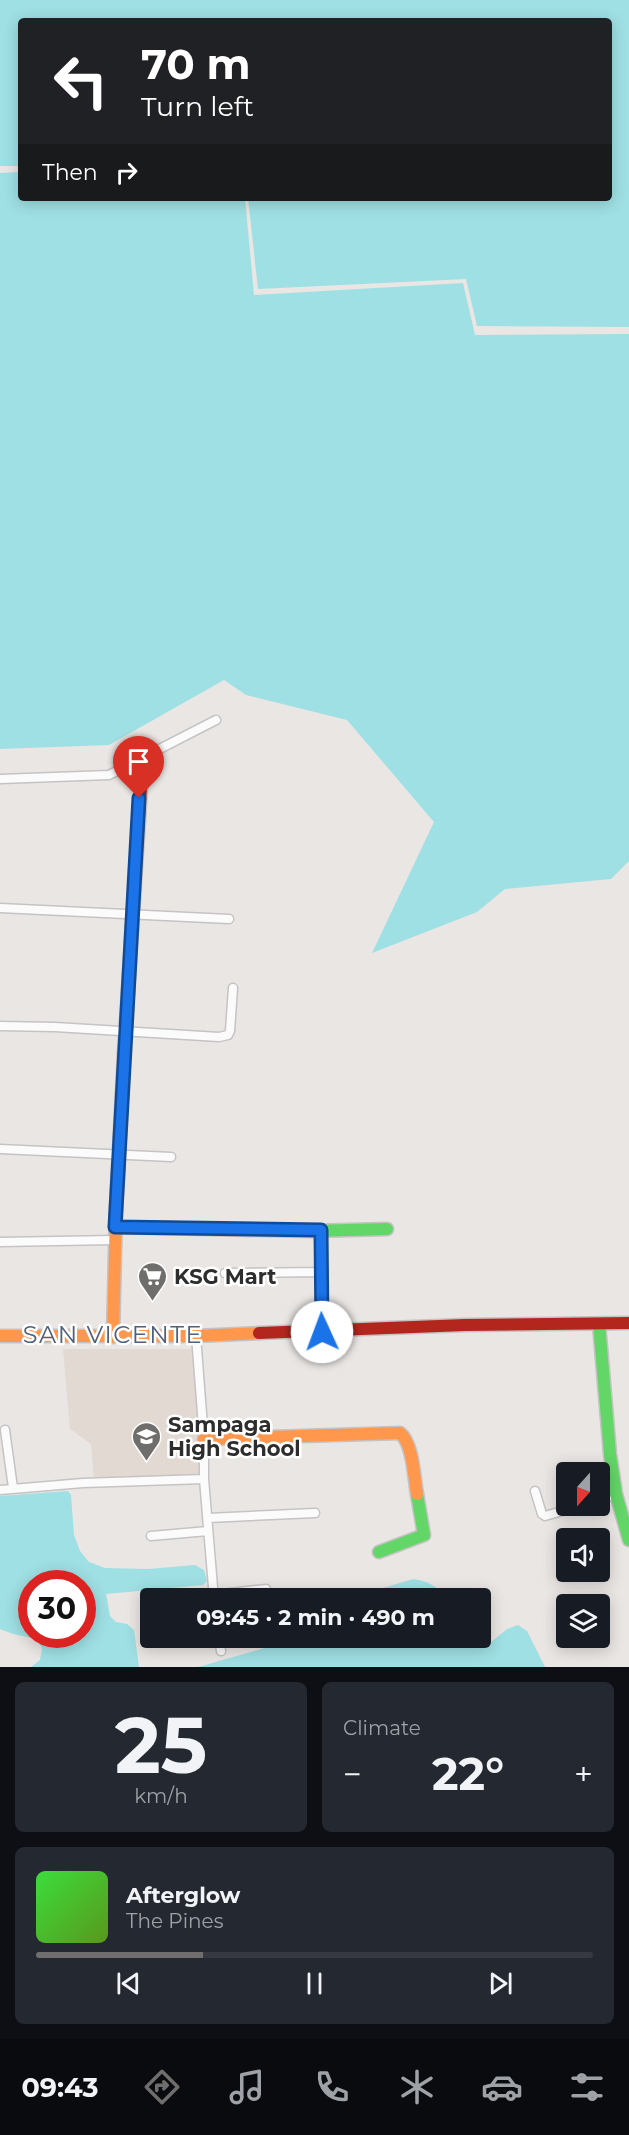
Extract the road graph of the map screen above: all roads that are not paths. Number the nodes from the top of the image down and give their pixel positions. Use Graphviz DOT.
graph roads {
  1 [pos="216,720"];
  2 [pos="143,756"];
  3 [pos="0,779"];
  4 [pos="0,908"];
  5 [pos="132,914"];
  6 [pos="229,919"];
  7 [pos="233,988"];
  8 [pos="0,1026"];
  9 [pos="125,1031"];
  10 [pos="0,1149"];
  11 [pos="118,1155"];
  12 [pos="171,1157"];
  13 [pos="115,1227"];
  14 [pos="387,1229"];
  15 [pos="321,1230"];
  16 [pos="114,1240"];
  17 [pos="0,1242"];
  18 [pos="322,1272"];
  19 [pos="225,1273"];
  20 [pos="629,1323"];
  21 [pos="599,1324"];
  22 [pos="322,1332"];
  23 [pos="0,1336"];
  24 [pos="196,1336"];
  25 [pos="112,1337"];
  26 [pos="5,1430"];
  27 [pos="204,1439"];
  28 [pos="204,1479"];
  29 [pos="13,1488"];
  30 [pos="0,1490"];
  31 [pos="535,1491"];
  32 [pos="616,1494"];
  33 [pos="610,1496"];
  34 [pos="315,1513"];
  35 [pos="556,1513"];
  36 [pos="208,1518"];
  37 [pos="208,1531"];
  38 [pos="152,1536"];
  39 [pos="629,1540"];
  40 [pos="379,1552"];
  41 [pos="213,1588"];
  42 [pos="221,1648"];
  43 [pos="221,1651"];
  1 -- 2 [label="street"];
  2 -- 3 [label="street"];
  2 -- 5 [label="street"];
  4 -- 5 [label="street"];
  5 -- 6 [label="street"];
  5 -- 9 [label="street"];
  7 -- 9 [label="street"];
  8 -- 9 [label="street"];
  9 -- 11 [label="street"];
  10 -- 11 [label="street"];
  11 -- 12 [label="street"];
  11 -- 13 [label="street"];
  13 -- 15 [label="street"];
  13 -- 16 [label="street"];
  14 -- 15 [label="street"];
  15 -- 18 [label="street"];
  16 -- 17 [label="street"];
  16 -- 25 [label="street"];
  18 -- 19 [label="street"];
  18 -- 22 [label="street"];
  20 -- 21 [label="street"];
  21 -- 22 [label="street"];
  21 -- 32 [label="street"];
  22 -- 24 [label="street"];
  23 -- 25 [label="street"];
  24 -- 25 [label="street"];
  24 -- 27 [label="street"];
  26 -- 29 [label="street"];
  27 -- 28 [label="street"];
  27 -- 40 [label="street"];
  28 -- 29 [label="street"];
  28 -- 36 [label="street"];
  29 -- 30 [label="street"];
  31 -- 35 [label="street"];
  32 -- 33 [label="street"];
  32 -- 39 [label="street"];
  34 -- 36 [label="street"];
  36 -- 37 [label="street"];
  37 -- 38 [label="street"];
  37 -- 41 [label="street"];
  42 -- 43 [label="street"];
}
